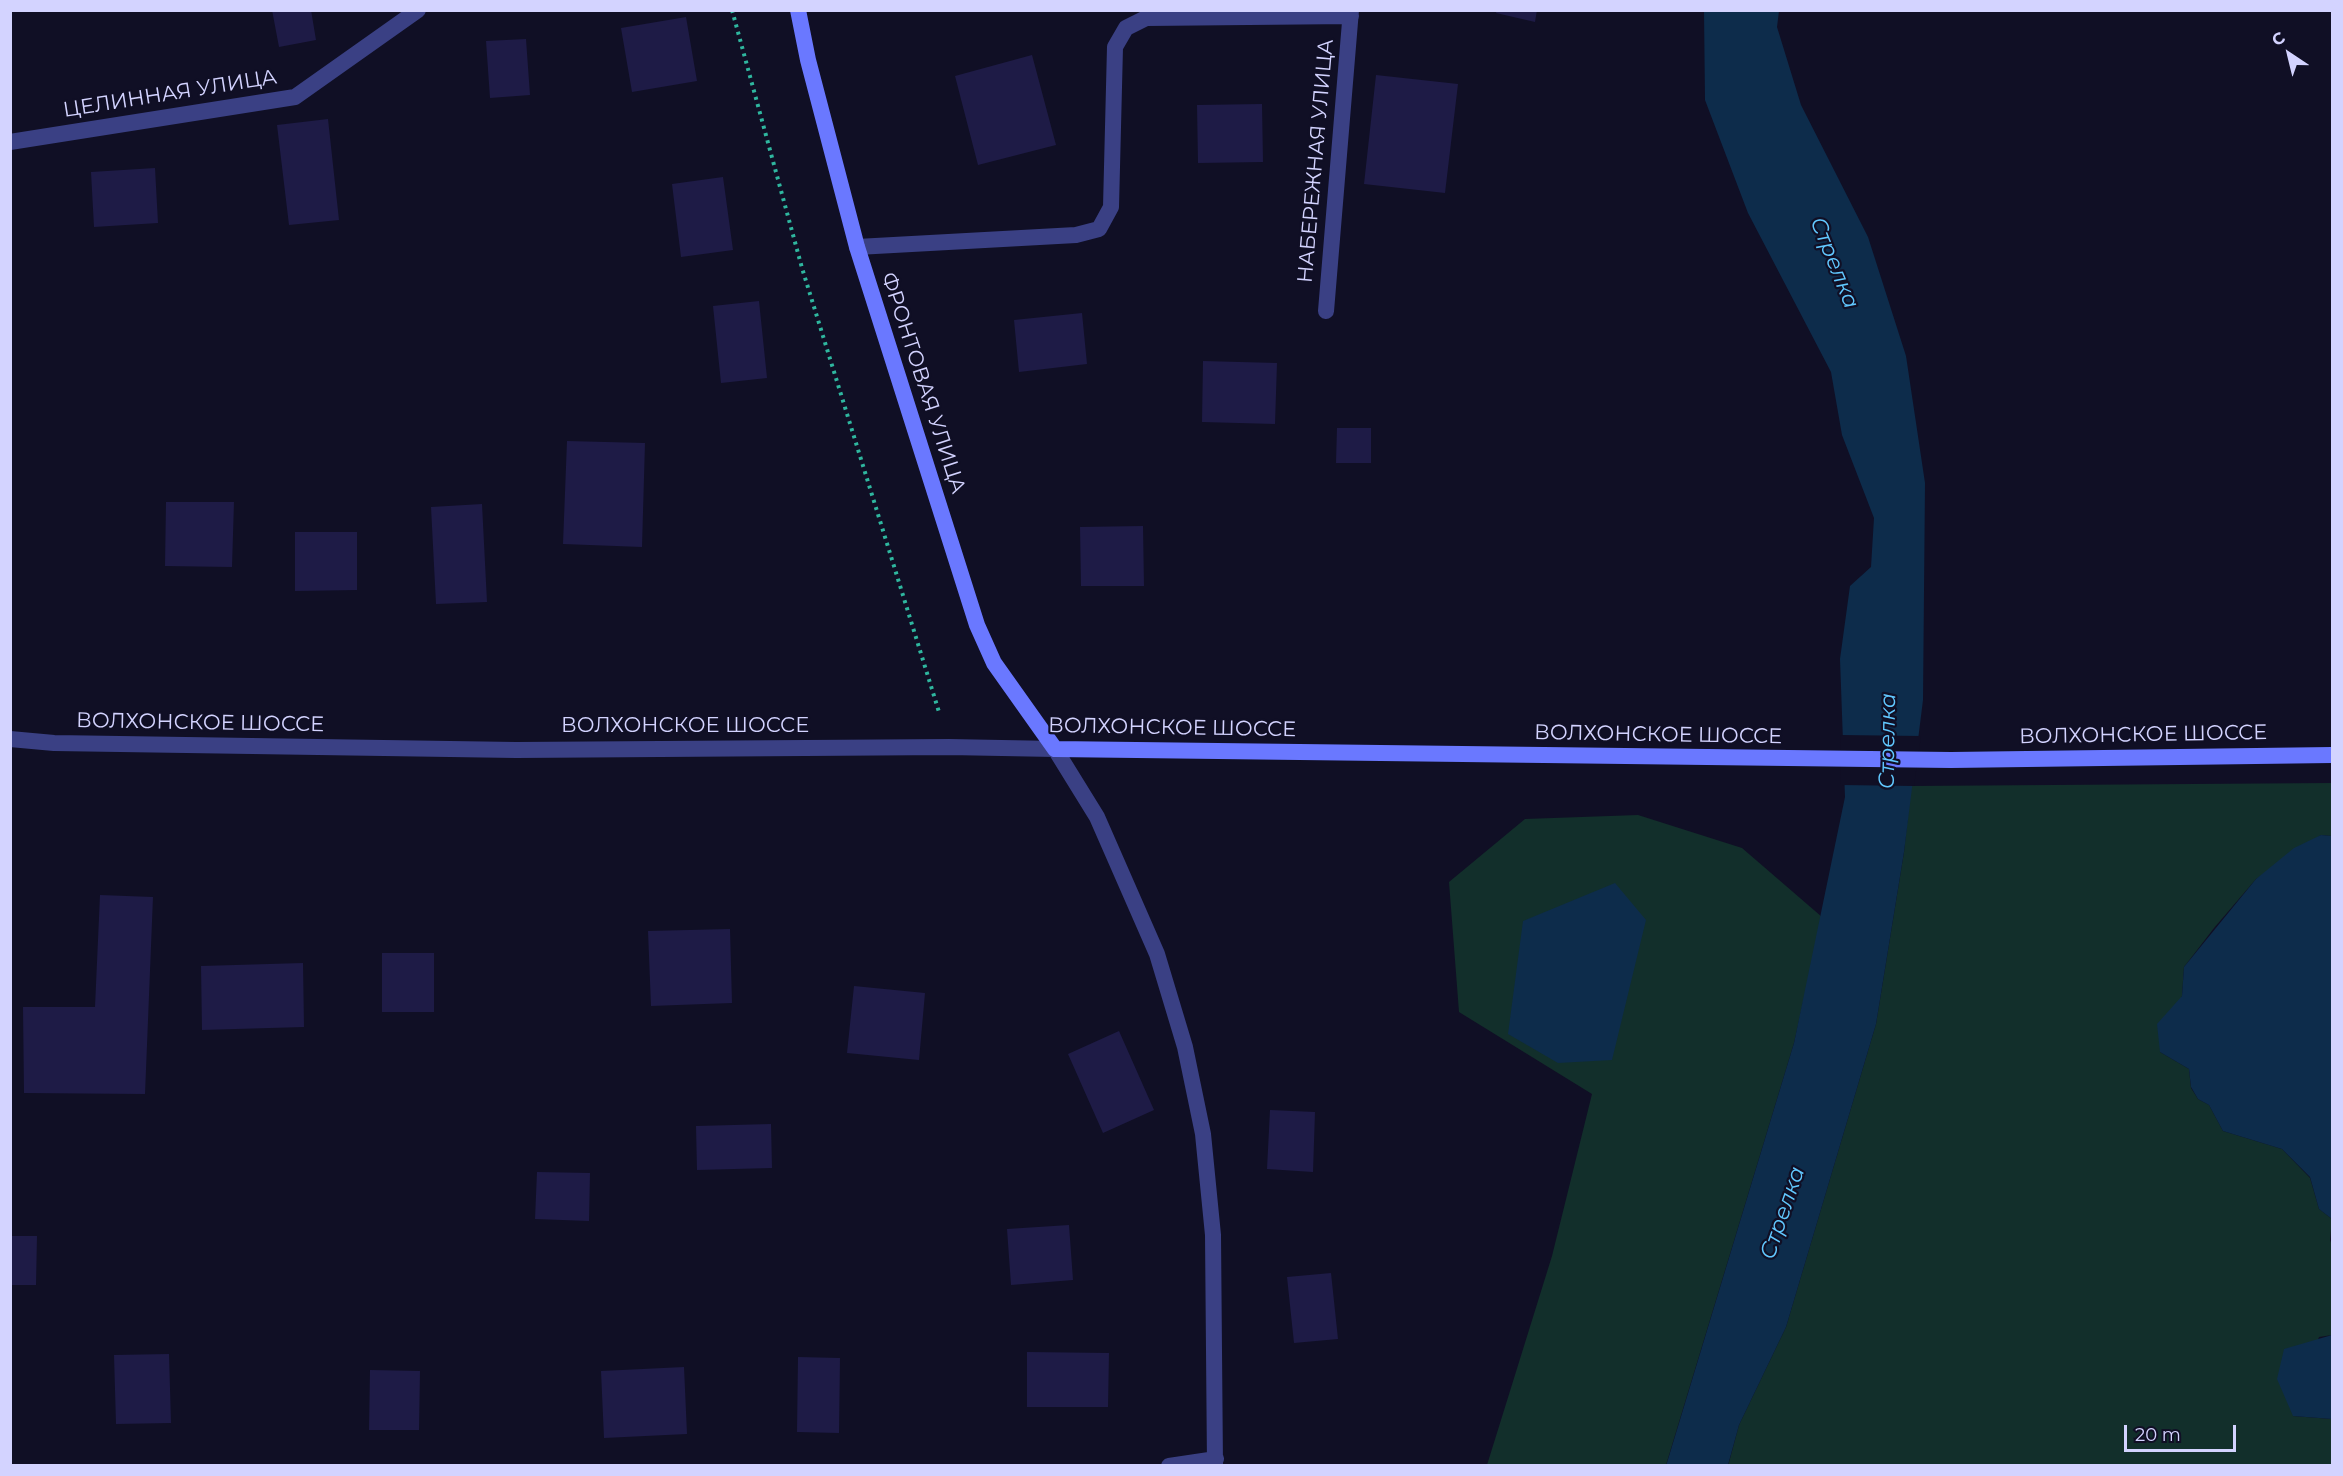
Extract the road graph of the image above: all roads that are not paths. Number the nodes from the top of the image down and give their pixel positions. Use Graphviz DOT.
graph roads {
  1 [pos="418,10"];
  2 [pos="798,10"];
  3 [pos="1351,13"];
  4 [pos="10,142"];
  5 [pos="856,247"];
  6 [pos="1326,311"];
  7 [pos="10,740"];
  8 [pos="1056,749"];
  9 [pos="2332,755"];
  10 [pos="1216,1462"];
  11 [pos="1168,1466"];
  1 -- 4 [label="street, ЦЕЛИННАЯ УЛИЦА"];
  2 -- 5 [label="main road, ФРОНТОВАЯ УЛИЦА"];
  3 -- 5 [label="street, НАБЕРЕЖНАЯ УЛИЦА"];
  3 -- 6 [label="street, НАБЕРЕЖНАЯ УЛИЦА"];
  5 -- 8 [label="main road, ФРОНТОВАЯ УЛИЦА"];
  7 -- 8 [label="street, ВОЛХОНСКОЕ ШОССЕ"];
  8 -- 9 [label="main road, ВОЛХОНСКОЕ ШОССЕ"];
  8 -- 10 [label="street"];
  10 -- 11 [label="street"];
}
